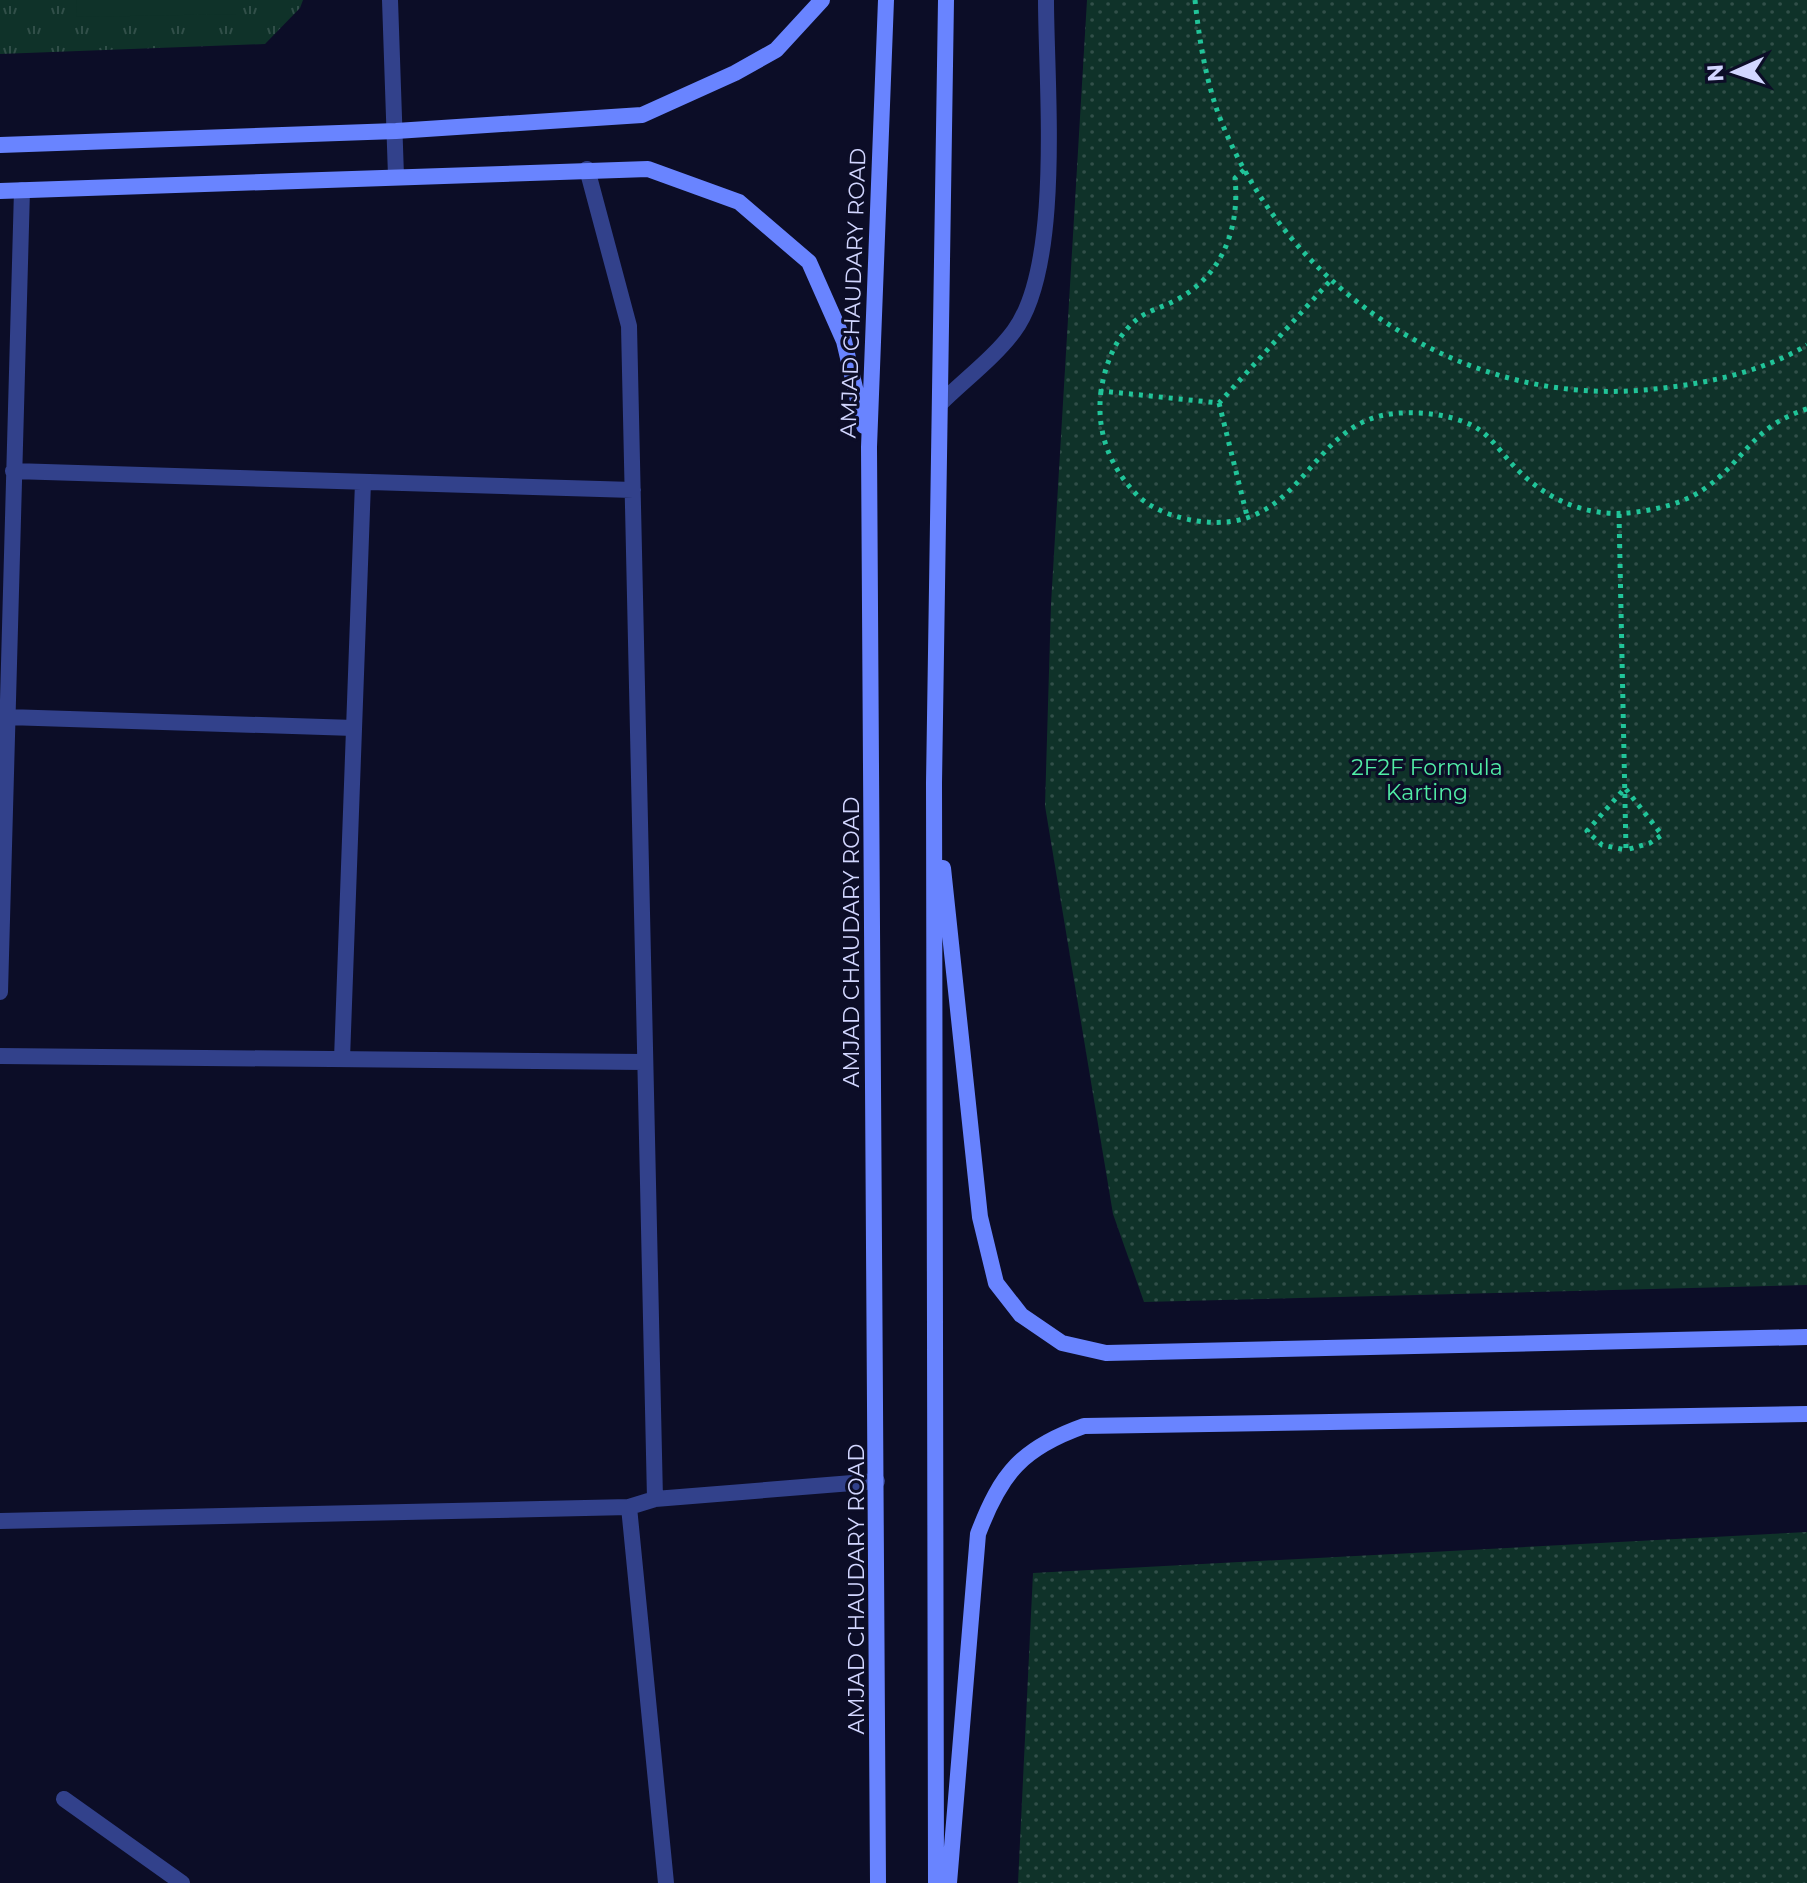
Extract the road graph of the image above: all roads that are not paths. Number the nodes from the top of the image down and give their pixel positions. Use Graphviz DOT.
graph roads {
  1 [pos="390,0"];
  2 [pos="822,0"];
  3 [pos="886,0"];
  4 [pos="946,0"];
  5 [pos="1046,0"];
  6 [pos="396,131"];
  7 [pos="0,145"];
  8 [pos="587,169"];
  9 [pos="396,176"];
  10 [pos="22,190"];
  11 [pos="0,191"];
  12 [pos="940,404"];
  13 [pos="869,447"];
  14 [pos="13,471"];
  15 [pos="363,482"];
  16 [pos="633,490"];
  17 [pos="4,668"];
  18 [pos="7,717"];
  19 [pos="354,728"];
  20 [pos="934,783"];
  21 [pos="0,992"];
  22 [pos="0,1056"];
  23 [pos="342,1059"];
  24 [pos="644,1062"];
  25 [pos="1807,1337"];
  26 [pos="1807,1414"];
  27 [pos="877,1481"];
  28 [pos="655,1499"];
  29 [pos="629,1507"];
  30 [pos="0,1521"];
  31 [pos="64,1799"];
  32 [pos="182,1883"];
  33 [pos="666,1883"];
  34 [pos="878,1883"];
  35 [pos="936,1883"];
  36 [pos="949,1883"];
  1 -- 6 [label="street"];
  2 -- 6 [label="street"];
  3 -- 13 [label="street, AMJAD CHAUDARY ROAD"];
  4 -- 12 [label="street"];
  5 -- 12 [label="street"];
  6 -- 7 [label="street"];
  6 -- 9 [label="street"];
  8 -- 9 [label="street"];
  8 -- 13 [label="street"];
  8 -- 16 [label="street"];
  9 -- 10 [label="street"];
  10 -- 11 [label="street"];
  10 -- 14 [label="street"];
  12 -- 20 [label="street"];
  13 -- 27 [label="street, AMJAD CHAUDARY ROAD"];
  14 -- 15 [label="street"];
  14 -- 17 [label="street"];
  15 -- 16 [label="street"];
  15 -- 19 [label="street"];
  16 -- 24 [label="street"];
  17 -- 18 [label="street"];
  18 -- 19 [label="street"];
  18 -- 21 [label="street"];
  19 -- 23 [label="street"];
  20 -- 25 [label="street"];
  20 -- 35 [label="street"];
  22 -- 23 [label="street"];
  23 -- 24 [label="street"];
  24 -- 28 [label="street"];
  26 -- 36 [label="street"];
  27 -- 28 [label="street"];
  27 -- 34 [label="street, AMJAD CHAUDARY ROAD"];
  28 -- 29 [label="street"];
  29 -- 30 [label="street"];
  29 -- 33 [label="street"];
  31 -- 32 [label="street"];
}
